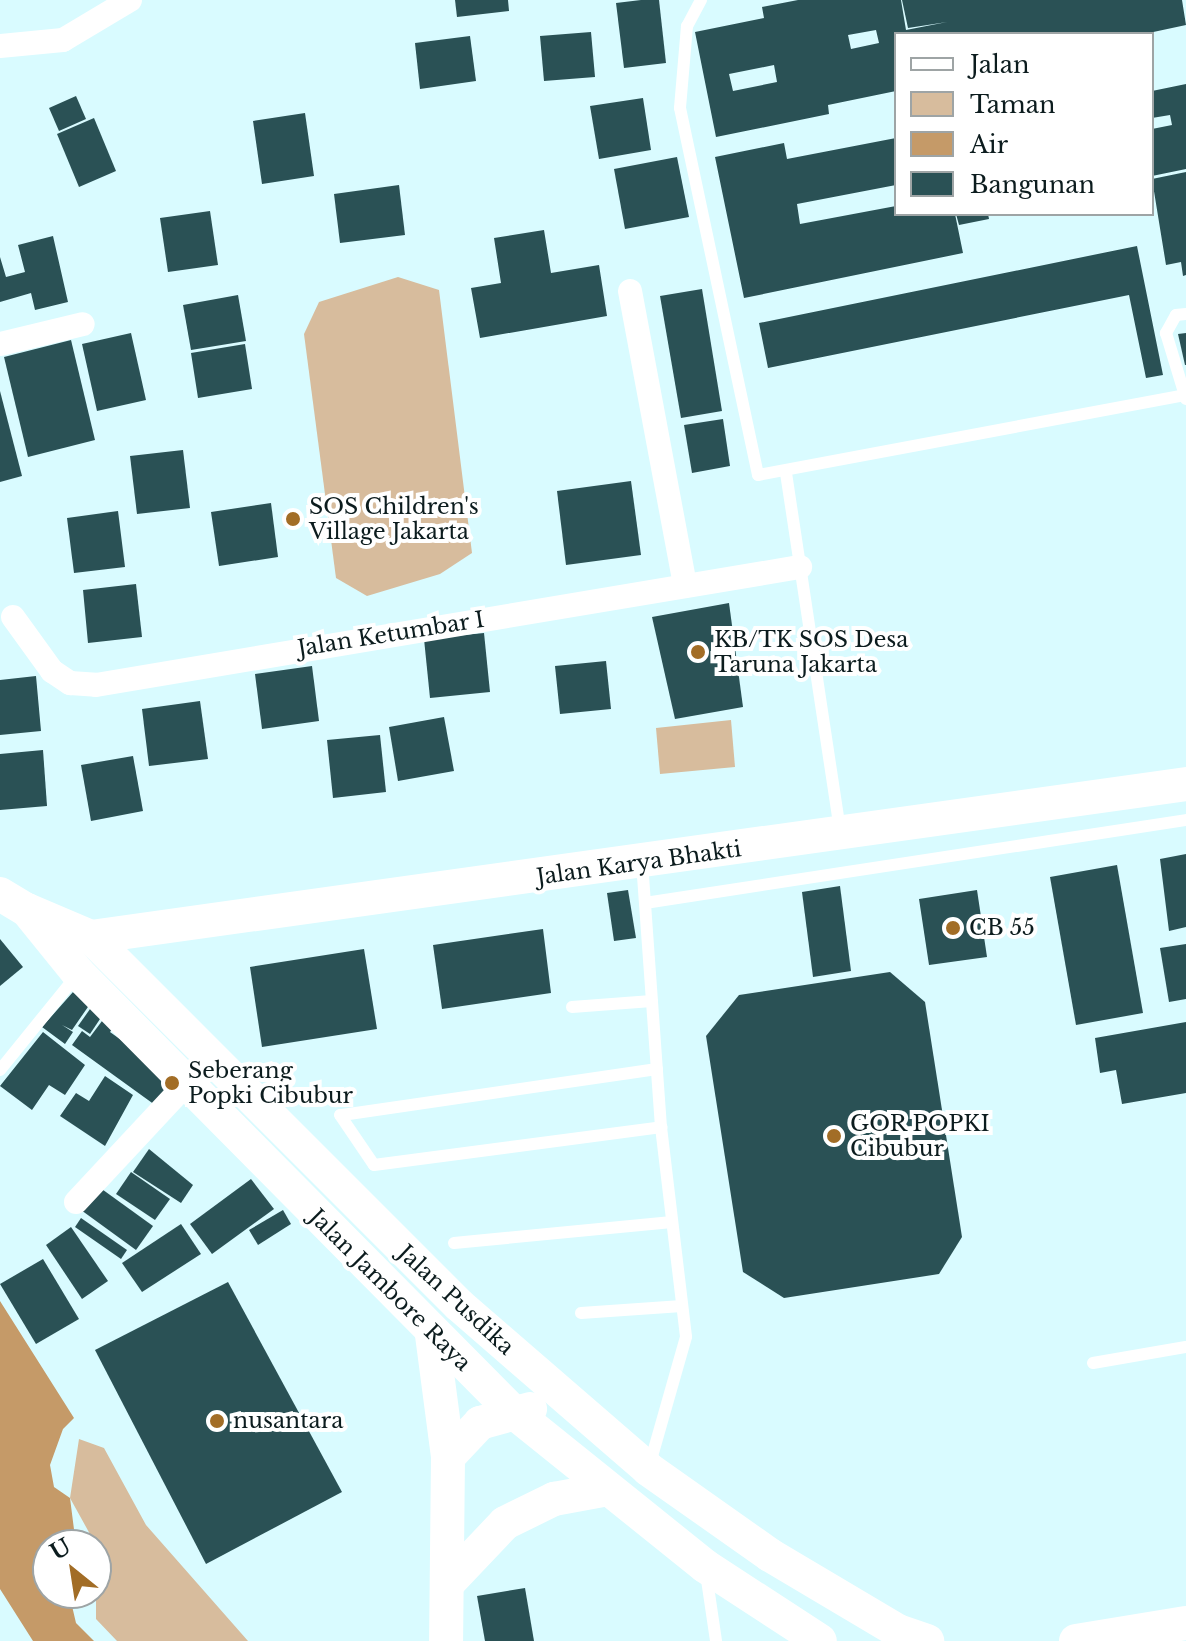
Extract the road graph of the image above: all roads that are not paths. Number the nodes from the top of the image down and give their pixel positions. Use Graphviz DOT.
graph roads {
  1 [pos="701,0"];
  2 [pos="117,3"];
  3 [pos="0,46"];
  4 [pos="630,291"];
  5 [pos="1186,314"];
  6 [pos="83,324"];
  7 [pos="0,344"];
  8 [pos="1186,397"];
  9 [pos="786,473"];
  10 [pos="800,567"];
  11 [pos="685,586"];
  12 [pos="13,617"];
  13 [pos="1186,784"];
  14 [pos="1186,820"];
  15 [pos="841,837"];
  16 [pos="642,862"];
  17 [pos="13,902"];
  18 [pos="645,903"];
  19 [pos="91,937"];
  20 [pos="78,973"];
  21 [pos="652,1001"];
  22 [pos="572,1007"];
  23 [pos="657,1069"];
  24 [pos="0,1070"];
  25 [pos="187,1083"];
  26 [pos="661,1127"];
  27 [pos="76,1202"];
  28 [pos="672,1222"];
  29 [pos="454,1243"];
  30 [pos="682,1306"];
  31 [pos="581,1313"];
  32 [pos="432,1335"];
  33 [pos="1186,1347"];
  34 [pos="1093,1363"];
  35 [pos="574,1408"];
  36 [pos="511,1410"];
  37 [pos="448,1457"];
  38 [pos="648,1469"];
  39 [pos="608,1489"];
  40 [pos="705,1566"];
  41 [pos="449,1582"];
  42 [pos="1186,1623"];
  43 [pos="446,1641"];
  44 [pos="716,1641"];
  45 [pos="820,1641"];
  46 [pos="927,1641"];
  47 [pos="1076,1641"];
  1 -- 9 [label="lane"];
  2 -- 3 [label="street"];
  4 -- 11 [label="street"];
  5 -- 8 [label="lane"];
  6 -- 7 [label="street"];
  8 -- 9 [label="lane"];
  9 -- 10 [label="lane"];
  10 -- 11 [label="street, Jalan Ketumbar I"];
  10 -- 15 [label="lane"];
  11 -- 12 [label="street, Jalan Ketumbar I"];
  13 -- 15 [label="street, Jalan Karya Bhakti"];
  14 -- 18 [label="lane"];
  15 -- 16 [label="street, Jalan Karya Bhakti"];
  16 -- 18 [label="lane"];
  16 -- 19 [label="street, Jalan Karya Bhakti"];
  17 -- 19 [label="street, Jalan Pusdika"];
  17 -- 20 [label="street, Jalan Jambore Raya"];
  18 -- 21 [label="lane"];
  19 -- 35 [label="street, Jalan Pusdika"];
  20 -- 24 [label="lane"];
  20 -- 25 [label="street, Jalan Jambore Raya"];
  21 -- 22 [label="lane"];
  21 -- 23 [label="lane"];
  23 -- 26 [label="lane"];
  23 -- 26 [label="lane"];
  25 -- 27 [label="street"];
  25 -- 32 [label="street, Jalan Jambore Raya"];
  26 -- 28 [label="lane"];
  28 -- 29 [label="lane"];
  28 -- 30 [label="lane"];
  30 -- 31 [label="lane"];
  30 -- 38 [label="lane"];
  32 -- 36 [label="street, Jalan Jambore Raya"];
  32 -- 37 [label="street"];
  33 -- 34 [label="lane"];
  35 -- 36 [label="street"];
  35 -- 38 [label="street, Jalan Pusdika"];
  36 -- 37 [label="street"];
  36 -- 39 [label="street, Jalan Jambore Raya"];
  37 -- 41 [label="street"];
  38 -- 46 [label="street, Jalan Pusdika"];
  39 -- 40 [label="street, Jalan Jambore Raya"];
  39 -- 41 [label="street"];
  40 -- 44 [label="lane"];
  40 -- 45 [label="street, Jalan Jambore Raya"];
  41 -- 43 [label="street"];
  42 -- 47 [label="street"];
}
